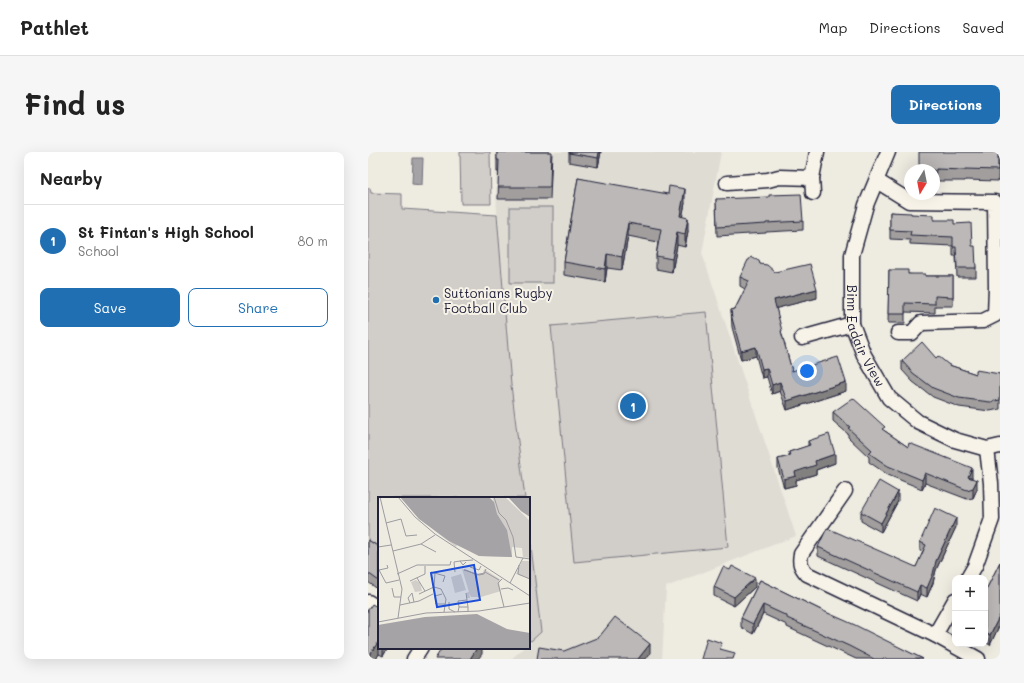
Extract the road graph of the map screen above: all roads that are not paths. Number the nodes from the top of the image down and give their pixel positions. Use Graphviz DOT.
graph roads {
  1 [pos="817,152"];
  2 [pos="888,152"];
  3 [pos="812,178"];
  4 [pos="877,181"];
  5 [pos="726,183"];
  6 [pos="813,193"];
  7 [pos="852,324"];
  8 [pos="898,333"];
  9 [pos="802,338"];
  10 [pos="994,447"];
  11 [pos="845,491"];
  12 [pos="970,575"];
  13 [pos="368,602"];
  14 [pos="952,605"];
  15 [pos="378,608"];
  16 [pos="935,635"];
  17 [pos="420,649"];
  18 [pos="414,659"];
  19 [pos="978,659"];
  1 -- 3 [label="street"];
  2 -- 4 [label="street, Binn Eadair View"];
  3 -- 5 [label="street"];
  3 -- 6 [label="street"];
  4 -- 7 [label="street, Binn Eadair View"];
  4 -- 8 [label="street"];
  7 -- 9 [label="street"];
  7 -- 10 [label="street, Binn Eadair View"];
  10 -- 12 [label="street"];
  11 -- 16 [label="street"];
  13 -- 15 [label="street"];
  14 -- 16 [label="street"];
  16 -- 19 [label="street"];
  17 -- 18 [label="street"];
}
